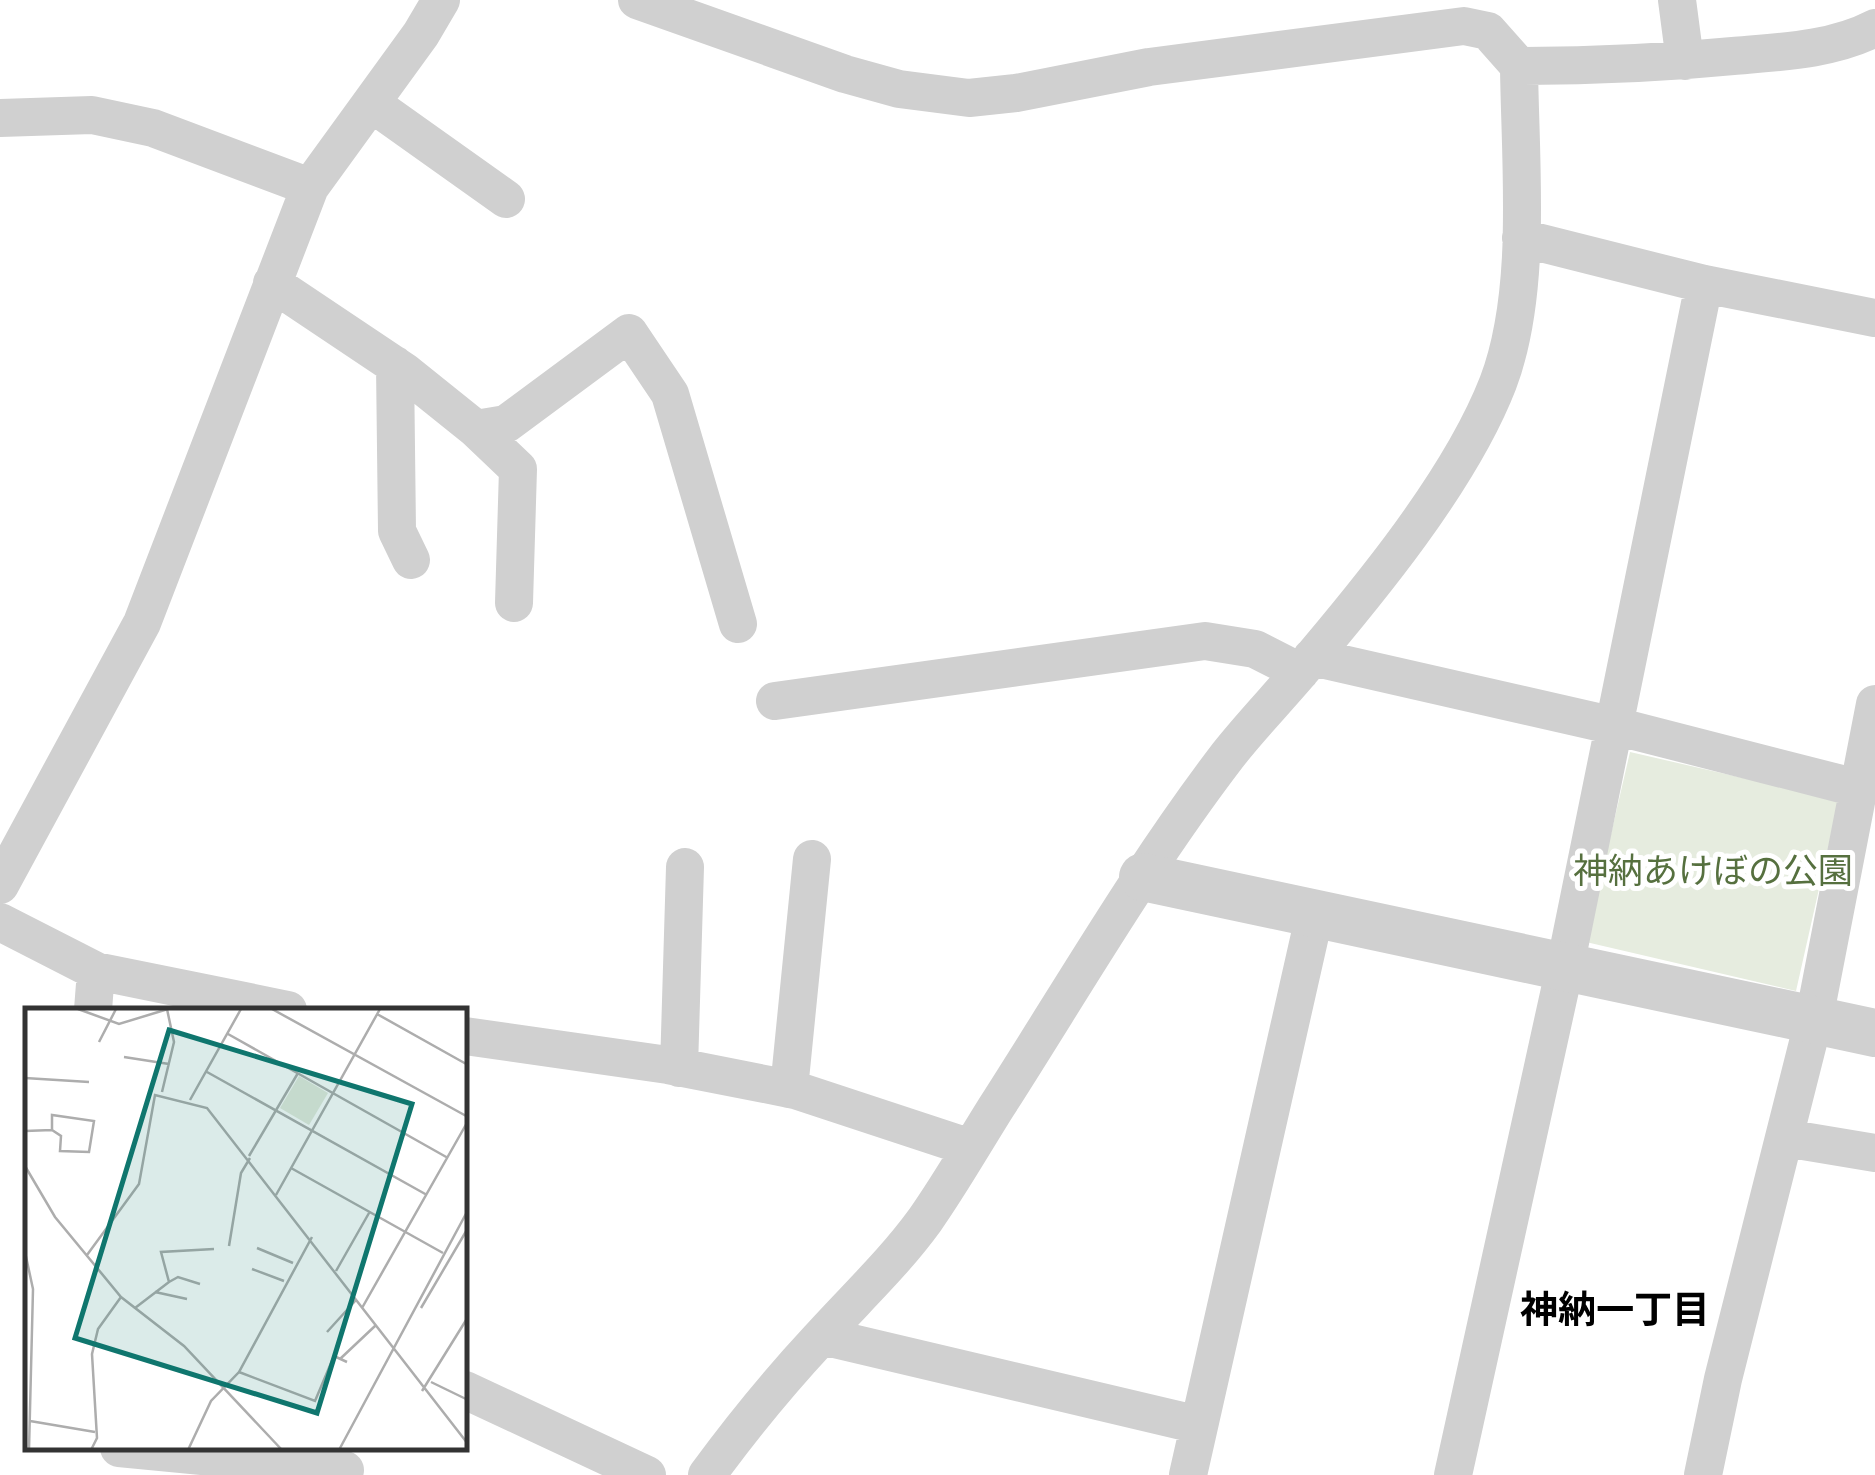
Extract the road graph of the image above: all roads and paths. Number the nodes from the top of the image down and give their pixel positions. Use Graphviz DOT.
graph roads {
  1 [pos="441,0"];
  2 [pos="638,0"];
  3 [pos="1677,0"];
  4 [pos="1875,28"];
  5 [pos="1685,60"];
  6 [pos="1519,66"];
  7 [pos="371,103"];
  8 [pos="0,118"];
  9 [pos="310,187"];
  10 [pos="506,199"];
  11 [pos="1522,238"];
  12 [pos="272,283"];
  13 [pos="1704,284"];
  14 [pos="1875,318"];
  15 [pos="395,365"];
  16 [pos="476,429"];
  17 [pos="410,560"];
  18 [pos="514,603"];
  19 [pos="738,624"];
  20 [pos="1306,664"];
  21 [pos="776,701"];
  22 [pos="1875,704"];
  23 [pos="1615,726"];
  24 [pos="1857,788"];
  25 [pos="812,860"];
  26 [pos="685,867"];
  27 [pos="1143,876"];
  28 [pos="0,885"];
  29 [pos="1315,913"];
  30 [pos="0,922"];
  31 [pos="1565,968"];
  32 [pos="96,972"];
  33 [pos="93,1008"];
  34 [pos="278,1008"];
  35 [pos="1814,1018"];
  36 [pos="1875,1033"];
  37 [pos="468,1036"];
  38 [pos="679,1068"];
  39 [pos="789,1089"];
  40 [pos="1785,1138"];
  41 [pos="971,1148"];
  42 [pos="1875,1154"];
  43 [pos="822,1336"];
  44 [pos="468,1391"];
  45 [pos="1199,1425"];
  46 [pos="140,1450"];
  47 [pos="344,1475"];
  48 [pos="647,1475"];
  49 [pos="707,1475"];
  50 [pos="1188,1475"];
  51 [pos="1453,1475"];
  52 [pos="1703,1475"];
  1 -- 7 [label="street"];
  2 -- 6 [label="street"];
  3 -- 5 [label="street"];
  4 -- 5 [label="street"];
  5 -- 6 [label="street"];
  6 -- 11 [label="street"];
  7 -- 9 [label="street"];
  7 -- 10 [label="street"];
  8 -- 9 [label="street"];
  9 -- 12 [label="street"];
  11 -- 13 [label="street"];
  11 -- 20 [label="street"];
  12 -- 15 [label="street"];
  12 -- 28 [label="street"];
  13 -- 14 [label="street"];
  13 -- 23 [label="street"];
  15 -- 16 [label="street"];
  15 -- 17 [label="street"];
  16 -- 18 [label="street"];
  16 -- 19 [label="street"];
  20 -- 21 [label="street"];
  20 -- 23 [label="street"];
  20 -- 27 [label="street"];
  22 -- 24 [label="street"];
  23 -- 24 [label="street"];
  23 -- 31 [label="street"];
  24 -- 35 [label="street"];
  25 -- 39 [label="street"];
  26 -- 38 [label="street"];
  27 -- 29 [label="street"];
  27 -- 41 [label="street"];
  29 -- 31 [label="street"];
  29 -- 45 [label="street"];
  30 -- 32 [label="street"];
  31 -- 35 [label="street"];
  31 -- 51 [label="street"];
  32 -- 33 [label="street"];
  32 -- 34 [label="street"];
  35 -- 36 [label="street"];
  35 -- 40 [label="street"];
  37 -- 38 [label="street"];
  38 -- 39 [label="street"];
  39 -- 41 [label="street"];
  40 -- 42 [label="street"];
  40 -- 52 [label="street"];
  41 -- 43 [label="street"];
  43 -- 45 [label="street"];
  43 -- 49 [label="street"];
  44 -- 48 [label="street"];
  45 -- 50 [label="street"];
  46 -- 47 [label="street"];
}
